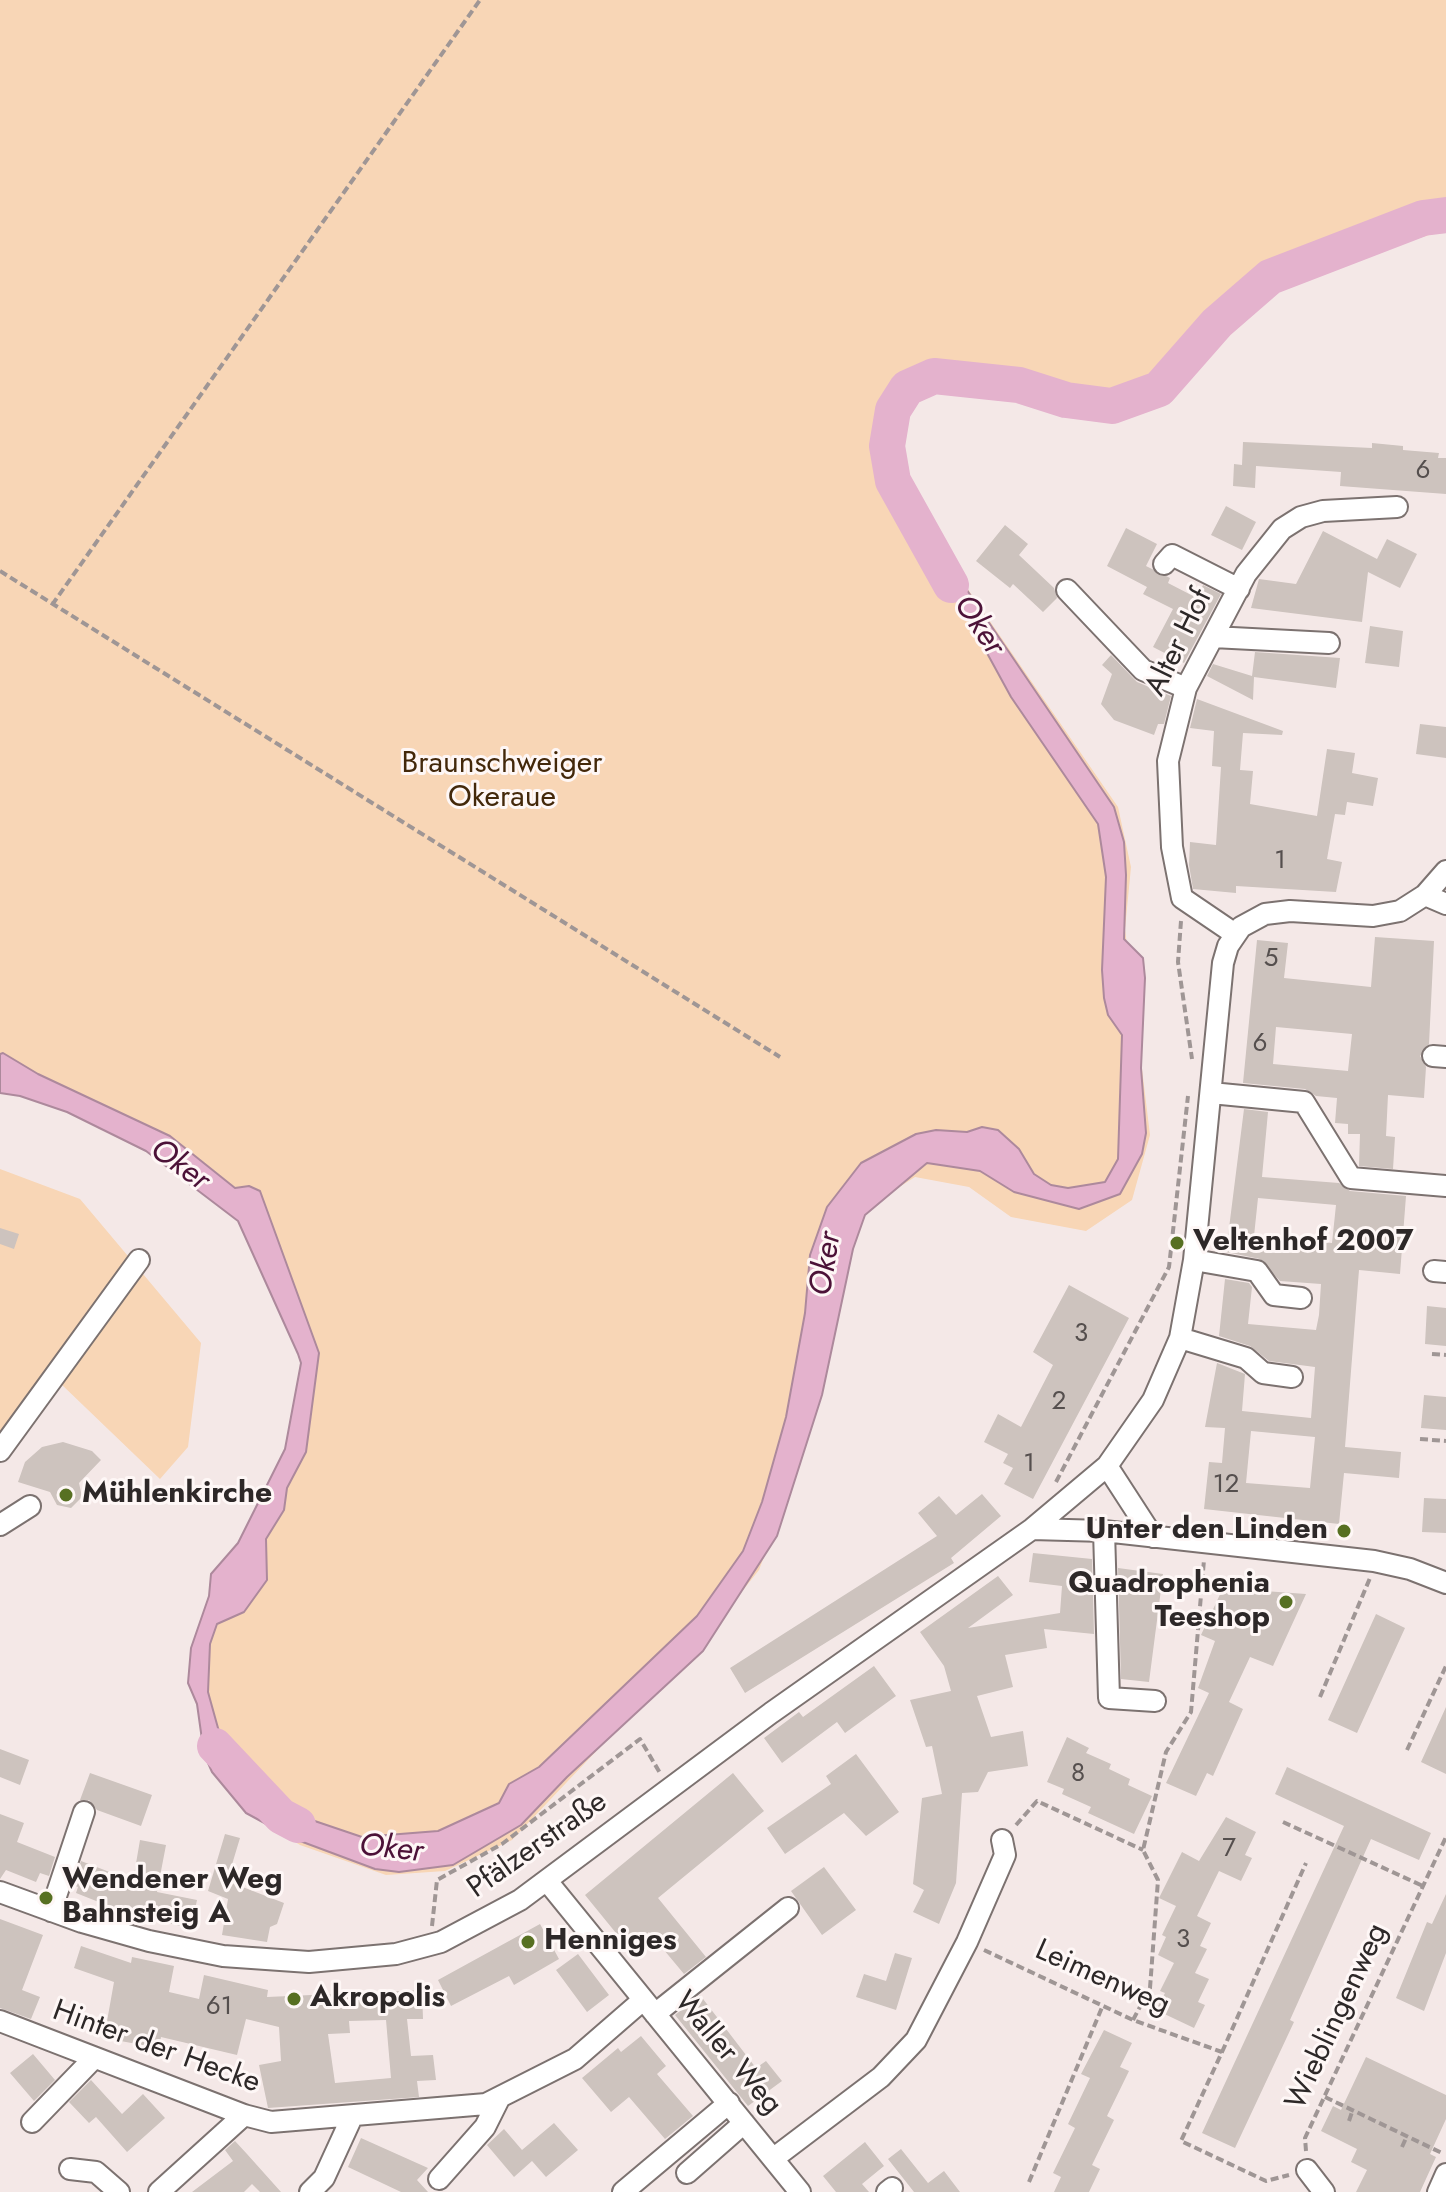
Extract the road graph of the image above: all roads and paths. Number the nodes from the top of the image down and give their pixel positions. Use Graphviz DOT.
graph roads {
  1 [pos="480,0"];
  2 [pos="1397,507"];
  3 [pos="1164,564"];
  4 [pos="0,571"];
  5 [pos="1239,589"];
  6 [pos="1067,590"];
  7 [pos="52,605"];
  8 [pos="1213,637"];
  9 [pos="1329,643"];
  10 [pos="1186,688"];
  11 [pos="1446,871"];
  12 [pos="1425,895"];
  13 [pos="1182,898"];
  14 [pos="1446,904"];
  15 [pos="1235,934"];
  16 [pos="780,1057"];
  17 [pos="1190,1074"];
  18 [pos="1188,1089"];
  19 [pos="1211,1093"];
  20 [pos="1446,1186"];
  21 [pos="139,1260"];
  22 [pos="1194,1260"];
  23 [pos="1301,1298"];
  24 [pos="1180,1338"];
  25 [pos="1432,1354"];
  26 [pos="1446,1355"];
  27 [pos="1292,1377"];
  28 [pos="1420,1439"];
  29 [pos="1446,1441"];
  30 [pos="0,1451"];
  31 [pos="1107,1466"];
  32 [pos="1054,1487"];
  33 [pos="30,1506"];
  34 [pos="0,1525"];
  35 [pos="1032,1529"];
  36 [pos="1104,1531"];
  37 [pos="1153,1537"];
  38 [pos="1206,1543"];
  39 [pos="1374,1561"];
  40 [pos="1446,1583"];
  41 [pos="1446,1666"];
  42 [pos="1320,1697"];
  43 [pos="1155,1701"];
  44 [pos="1407,1750"];
  45 [pos="669,1790"];
  46 [pos="84,1812"];
  47 [pos="1283,1822"];
  48 [pos="1446,1837"];
  49 [pos="1002,1840"];
  50 [pos="1143,1850"];
  51 [pos="1306,1863"];
  52 [pos="547,1881"];
  53 [pos="1423,1887"];
  54 [pos="0,1892"];
  55 [pos="788,1908"];
  56 [pos="51,1911"];
  57 [pos="441,1942"];
  58 [pos="967,1942"];
  59 [pos="1103,2005"];
  60 [pos="649,2007"];
  61 [pos="1133,2020"];
  62 [pos="0,2021"];
  63 [pos="1222,2052"];
  64 [pos="94,2058"];
  65 [pos="500,2097"];
  66 [pos="1324,2097"];
  67 [pos="729,2103"];
  68 [pos="1352,2112"];
  69 [pos="244,2115"];
  70 [pos="352,2117"];
  71 [pos="1349,2121"];
  72 [pos="32,2122"];
  73 [pos="744,2123"];
  74 [pos="1406,2138"];
  75 [pos="1402,2147"];
  76 [pos="1446,2154"];
  77 [pos="774,2158"];
  78 [pos="70,2169"];
  79 [pos="1307,2170"];
  80 [pos="687,2173"];
  81 [pos="1446,2174"];
  82 [pos="439,2179"];
  83 [pos="1029,2182"];
  84 [pos="119,2192"];
  85 [pos="159,2192"];
  86 [pos="310,2192"];
  87 [pos="623,2192"];
  88 [pos="800,2192"];
  89 [pos="1324,2192"];
  90 [pos="1438,2192"];
  1 -- 7 [label="path"];
  2 -- 5 [label="street, Alter Hof"];
  3 -- 5 [label="street"];
  4 -- 7 [label="path"];
  5 -- 8 [label="street, Alter Hof"];
  6 -- 10 [label="street"];
  7 -- 16 [label="path"];
  8 -- 9 [label="street"];
  8 -- 10 [label="street, Alter Hof"];
  10 -- 13 [label="street, Alter Hof"];
  11 -- 12 [label="street"];
  12 -- 14 [label="street"];
  12 -- 15 [label="street"];
  13 -- 15 [label="street"];
  13 -- 17 [label="path"];
  15 -- 19 [label="street"];
  18 -- 32 [label="path"];
  19 -- 20 [label="street"];
  19 -- 22 [label="street"];
  21 -- 30 [label="street"];
  22 -- 23 [label="street"];
  22 -- 24 [label="street"];
  24 -- 27 [label="street"];
  24 -- 31 [label="street"];
  25 -- 26 [label="path"];
  28 -- 29 [label="path"];
  31 -- 35 [label="street"];
  31 -- 37 [label="street"];
  33 -- 34 [label="street"];
  35 -- 36 [label="street"];
  35 -- 45 [label="street, Pfälzerstraße"];
  36 -- 37 [label="street"];
  36 -- 43 [label="street"];
  37 -- 38 [label="street"];
  38 -- 39 [label="street"];
  38 -- 50 [label="path"];
  39 -- 40 [label="street"];
  39 -- 42 [label="path"];
  41 -- 44 [label="path"];
  45 -- 52 [label="street, Pfälzerstraße"];
  45 -- 57 [label="path"];
  46 -- 56 [label="street"];
  47 -- 53 [label="path"];
  48 -- 53 [label="path, Wieblingenweg"];
  49 -- 50 [label="path"];
  49 -- 58 [label="street"];
  50 -- 61 [label="path"];
  51 -- 63 [label="path"];
  52 -- 57 [label="street, Pfälzerstraße"];
  52 -- 60 [label="street, Waller Weg"];
  53 -- 66 [label="path, Wieblingenweg"];
  54 -- 56 [label="street, Pfälzerstraße"];
  55 -- 60 [label="street, Hinter der Hecke"];
  56 -- 57 [label="street, Pfälzerstraße"];
  58 -- 59 [label="path, Leimenweg"];
  58 -- 77 [label="street"];
  59 -- 61 [label="path, Leimenweg"];
  59 -- 83 [label="path"];
  60 -- 65 [label="street, Hinter der Hecke"];
  60 -- 67 [label="street, Waller Weg"];
  61 -- 63 [label="path, Leimenweg"];
  62 -- 64 [label="street, Hinter der Hecke"];
  63 -- 79 [label="path"];
  64 -- 69 [label="street, Hinter der Hecke"];
  64 -- 72 [label="street"];
  65 -- 70 [label="street, Hinter der Hecke"];
  65 -- 82 [label="street"];
  66 -- 68 [label="path"];
  66 -- 79 [label="path, Wieblingenweg"];
  67 -- 73 [label="street, Waller Weg"];
  67 -- 87 [label="street"];
  68 -- 71 [label="path"];
  68 -- 74 [label="path"];
  69 -- 70 [label="street, Hinter der Hecke"];
  69 -- 85 [label="street"];
  70 -- 86 [label="street"];
  73 -- 77 [label="street, Waller Weg"];
  73 -- 80 [label="street"];
  74 -- 75 [label="path"];
  74 -- 76 [label="path"];
  77 -- 88 [label="street, Waller Weg"];
  78 -- 84 [label="street"];
  79 -- 89 [label="street"];
  81 -- 90 [label="street"];
}
